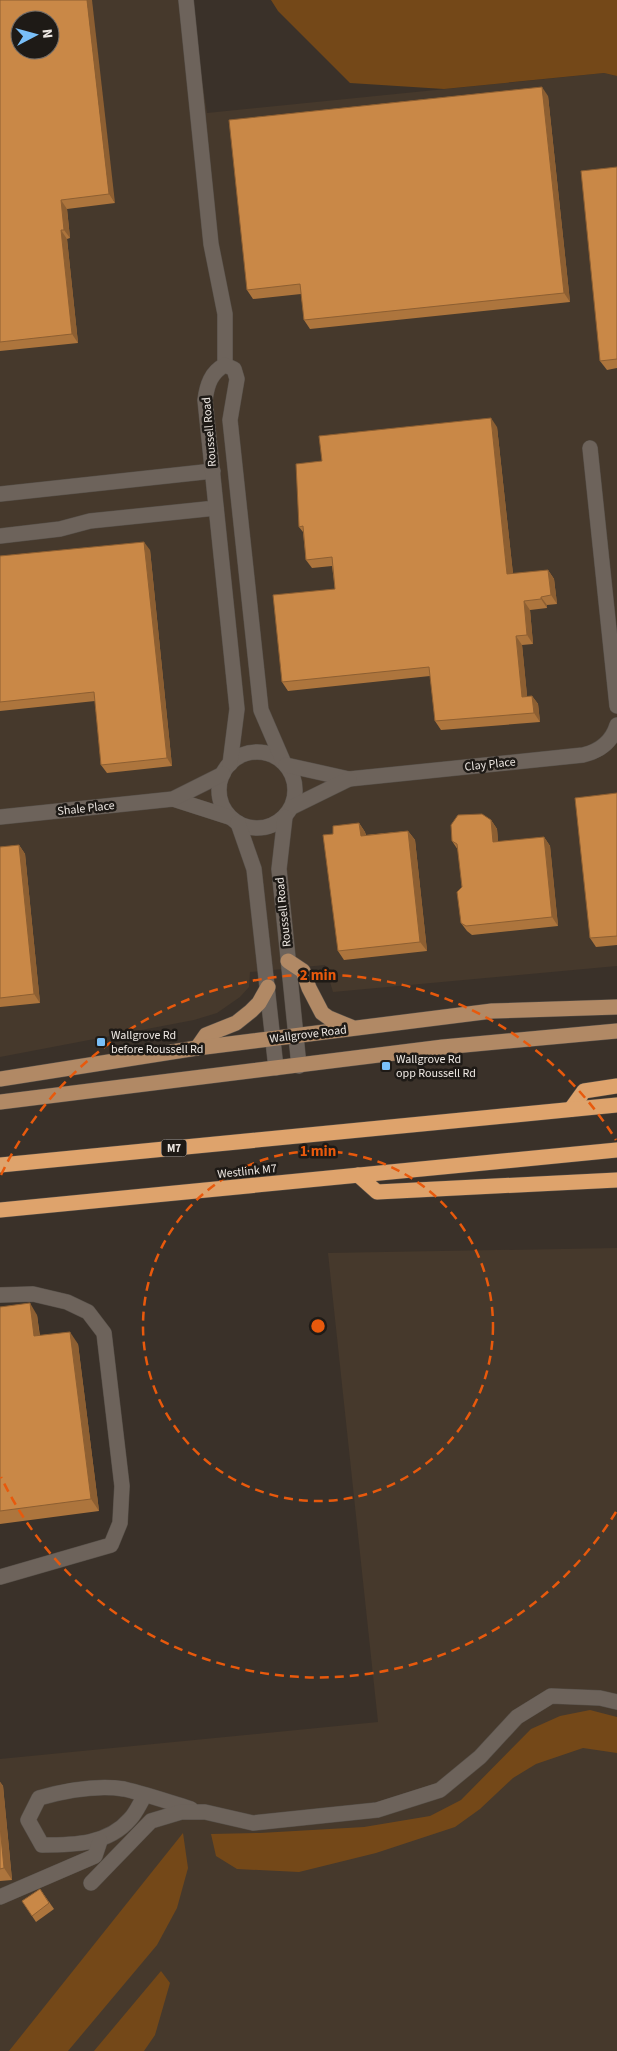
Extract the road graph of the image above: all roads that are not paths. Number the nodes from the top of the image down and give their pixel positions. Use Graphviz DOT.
graph roads {
  1 [pos="186,0"];
  2 [pos="225,365"];
  3 [pos="590,448"];
  4 [pos="213,471"];
  5 [pos="0,494"];
  6 [pos="216,508"];
  7 [pos="0,536"];
  8 [pos="617,706"];
  9 [pos="617,725"];
  10 [pos="284,763"];
  11 [pos="226,769"];
  12 [pos="349,779"];
  13 [pos="173,799"];
  14 [pos="288,812"];
  15 [pos="0,817"];
  16 [pos="234,820"];
  17 [pos="288,961"];
  18 [pos="268,987"];
  19 [pos="617,1007"];
  20 [pos="354,1028"];
  21 [pos="617,1031"];
  22 [pos="296,1035"];
  23 [pos="273,1038"];
  24 [pos="197,1048"];
  25 [pos="299,1066"];
  26 [pos="276,1068"];
  27 [pos="0,1079"];
  28 [pos="617,1086"];
  29 [pos="0,1102"];
  30 [pos="617,1105"];
  31 [pos="571,1109"];
  32 [pos="617,1150"];
  33 [pos="0,1165"];
  34 [pos="358,1175"];
  35 [pos="617,1180"];
  36 [pos="0,1210"];
  37 [pos="0,1295"];
  38 [pos="0,1577"];
  39 [pos="617,1702"];
  40 [pos="145,1795"];
  41 [pos="205,1812"];
  42 [pos="100,1841"];
  43 [pos="91,1883"];
  44 [pos="0,1897"];
  1 -- 2 [label="street"];
  2 -- 4 [label="street, Roussell Road"];
  2 -- 10 [label="street, Roussell Road"];
  3 -- 8 [label="street"];
  4 -- 5 [label="street"];
  4 -- 6 [label="street, Roussell Road"];
  6 -- 7 [label="street"];
  6 -- 11 [label="street, Roussell Road"];
  9 -- 12 [label="street, Clay Place"];
  10 -- 11 [label="street"];
  10 -- 12 [label="street, Clay Place"];
  10 -- 14 [label="street"];
  11 -- 13 [label="street, Shale Place"];
  11 -- 16 [label="street"];
  12 -- 14 [label="street, Clay Place"];
  13 -- 15 [label="street, Shale Place"];
  13 -- 16 [label="street, Shale Place"];
  14 -- 16 [label="street"];
  14 -- 17 [label="street, Roussell Road"];
  16 -- 18 [label="street, Roussell Road"];
  17 -- 20 [label="main road"];
  17 -- 22 [label="street, Roussell Road"];
  18 -- 23 [label="street, Roussell Road"];
  18 -- 24 [label="main road"];
  19 -- 20 [label="main road, Wallgrove Road"];
  20 -- 22 [label="main road, Wallgrove Road"];
  21 -- 25 [label="main road"];
  22 -- 23 [label="main road, Wallgrove Road"];
  22 -- 25 [label="street, Roussell Road"];
  23 -- 24 [label="main road, Wallgrove Road"];
  23 -- 26 [label="street, Roussell Road"];
  24 -- 27 [label="main road, Wallgrove Road"];
  25 -- 26 [label="main road"];
  26 -- 29 [label="main road"];
  28 -- 31 [label="highway"];
  30 -- 31 [label="highway, M7"];
  31 -- 33 [label="highway, M7"];
  32 -- 34 [label="highway, Westlink M7"];
  34 -- 35 [label="highway"];
  34 -- 36 [label="highway, Westlink M7"];
  37 -- 38 [label="street"];
  39 -- 41 [label="street"];
  40 -- 41 [label="street"];
  40 -- 42 [label="street"];
  40 -- 42 [label="street"];
  41 -- 43 [label="street"];
  42 -- 44 [label="street"];
}
